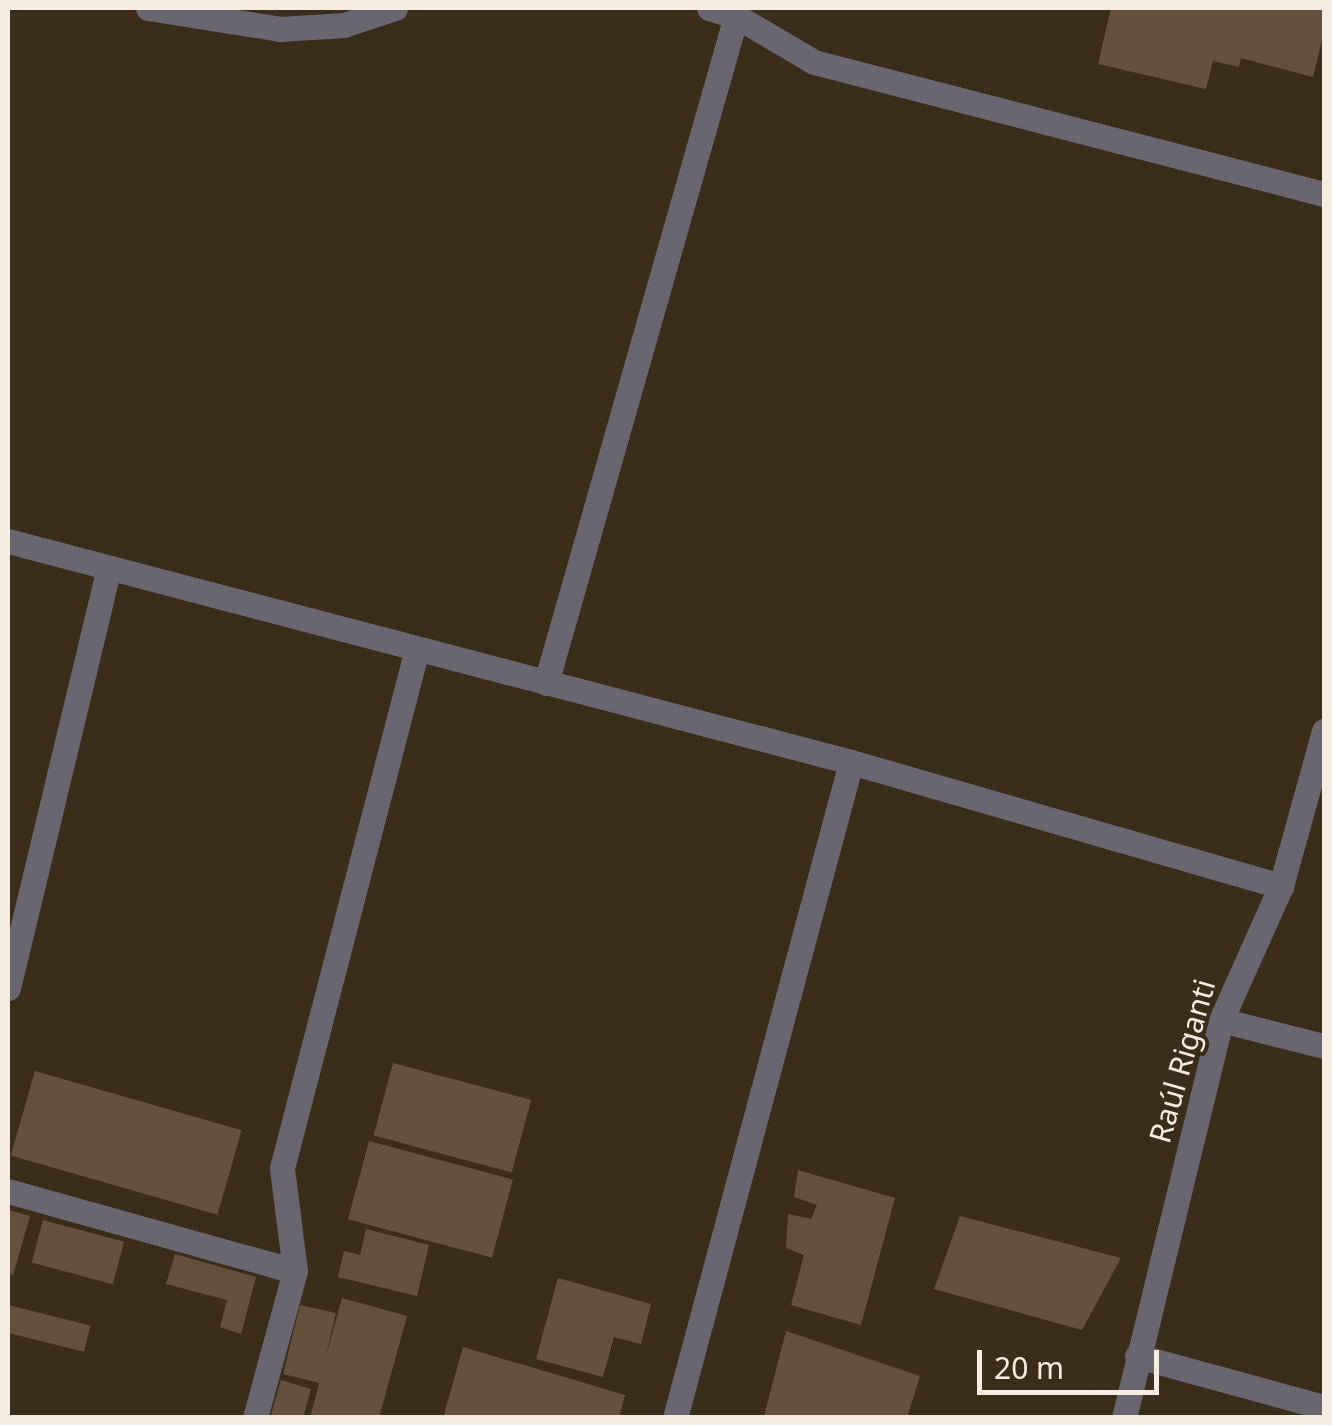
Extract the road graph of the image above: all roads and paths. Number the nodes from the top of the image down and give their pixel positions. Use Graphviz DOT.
graph roads {
  1 [pos="148,8"];
  2 [pos="395,8"];
  3 [pos="710,8"];
  4 [pos="736,16"];
  5 [pos="1324,194"];
  6 [pos="8,541"];
  7 [pos="109,568"];
  8 [pos="417,649"];
  9 [pos="546,683"];
  10 [pos="1324,730"];
  11 [pos="851,762"];
  12 [pos="1315,810"];
  13 [pos="1281,886"];
  14 [pos="8,988"];
  15 [pos="1221,1020"];
  16 [pos="1324,1046"];
  17 [pos="8,1191"];
  18 [pos="295,1271"];
  19 [pos="1137,1356"];
  20 [pos="1324,1407"];
  21 [pos="255,1418"];
  22 [pos="676,1418"];
  23 [pos="1124,1418"];
  1 -- 2 [label="street"];
  3 -- 4 [label="street"];
  4 -- 5 [label="street"];
  4 -- 9 [label="street"];
  6 -- 7 [label="street"];
  7 -- 8 [label="street"];
  7 -- 14 [label="street"];
  8 -- 9 [label="street"];
  8 -- 18 [label="street"];
  9 -- 11 [label="street"];
  10 -- 12 [label="street, Raúl Riganti"];
  11 -- 13 [label="street"];
  11 -- 22 [label="street"];
  12 -- 13 [label="street, Raúl Riganti"];
  13 -- 15 [label="street, Raúl Riganti"];
  15 -- 16 [label="street"];
  15 -- 19 [label="street, Raúl Riganti"];
  17 -- 18 [label="street"];
  18 -- 21 [label="street"];
  19 -- 20 [label="street"];
  19 -- 23 [label="street, Raúl Riganti"];
}
